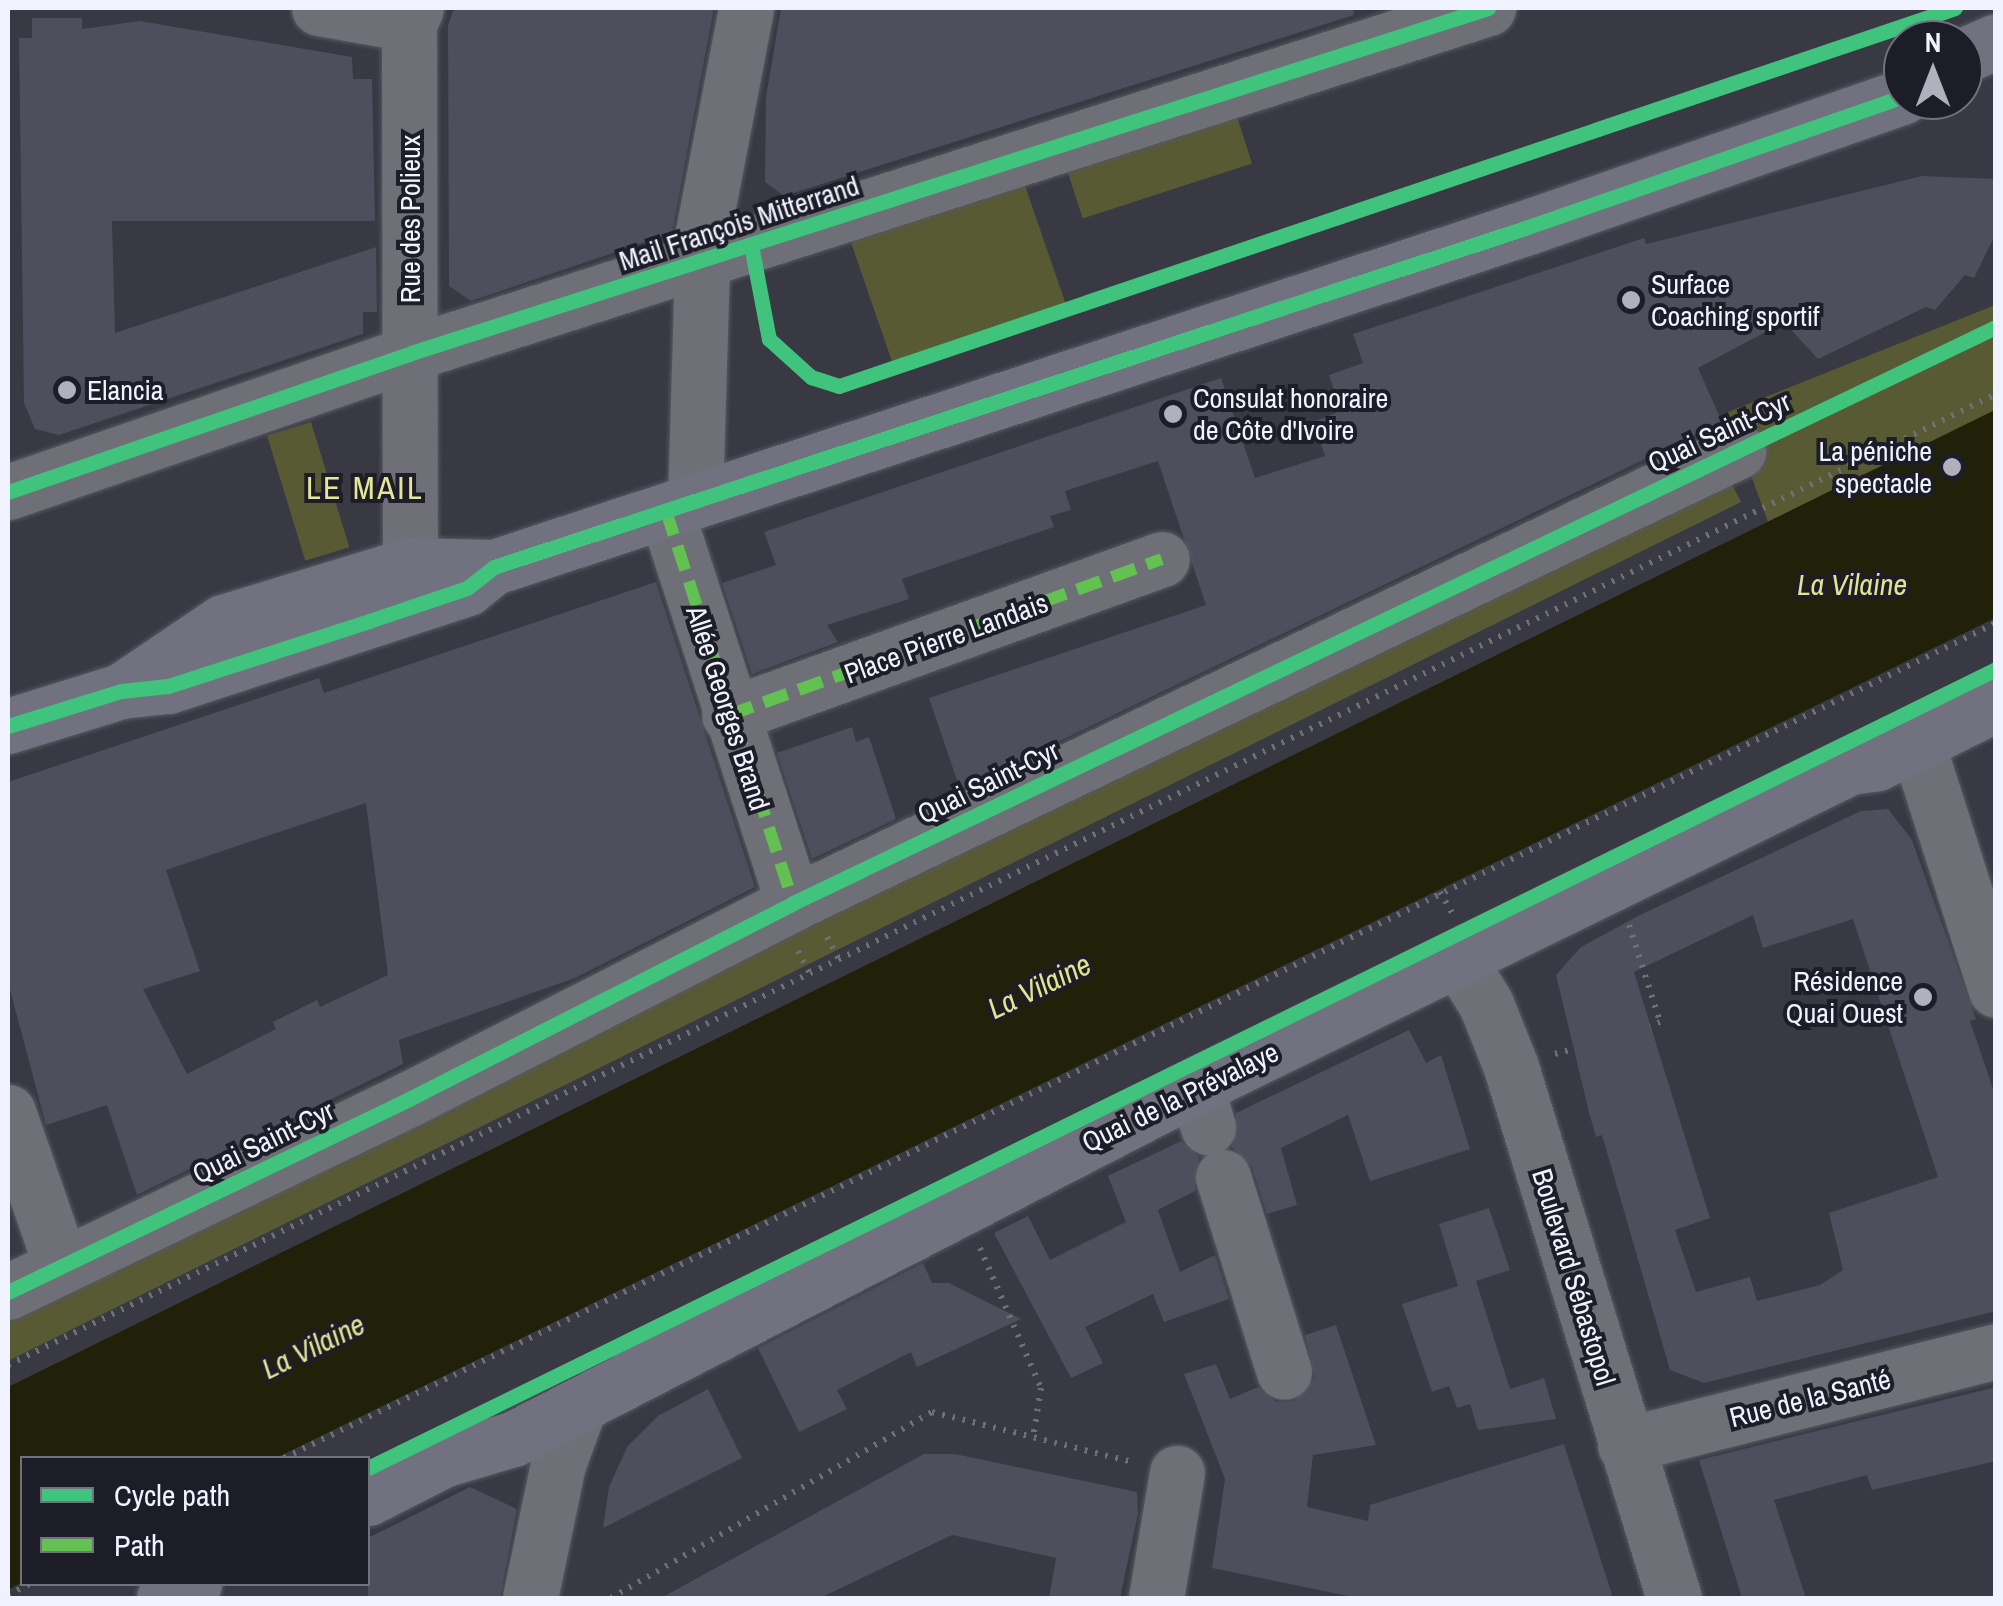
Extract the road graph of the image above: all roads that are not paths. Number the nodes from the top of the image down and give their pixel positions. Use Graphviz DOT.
graph roads {
  1 [pos="319,8"];
  2 [pos="746,8"];
  3 [pos="1488,8"];
  4 [pos="412,16"];
  5 [pos="1883,103"];
  6 [pos="700,262"];
  7 [pos="410,353"];
  8 [pos="1738,450"];
  9 [pos="8,492"];
  10 [pos="681,506"];
  11 [pos="1162,559"];
  12 [pos="410,565"];
  13 [pos="494,566"];
  14 [pos="121,691"];
  15 [pos="1996,704"];
  16 [pos="728,716"];
  17 [pos="8,726"];
  18 [pos="1917,743"];
  19 [pos="793,904"];
  20 [pos="1459,934"];
  21 [pos="1996,990"];
  22 [pos="8,1112"];
  23 [pos="1209,1130"];
  24 [pos="61,1265"];
  25 [pos="8,1292"];
  26 [pos="1996,1351"];
  27 [pos="1284,1372"];
  28 [pos="579,1407"];
  29 [pos="1625,1446"];
  30 [pos="1177,1473"];
  31 [pos="370,1497"];
  32 [pos="190,1586"];
  33 [pos="164,1598"];
  34 [pos="530,1598"];
  35 [pos="1156,1598"];
  36 [pos="1674,1598"];
  1 -- 4 [label="street, Rue des Polieux"];
  2 -- 6 [label="street, Allée Georges Brand"];
  3 -- 6 [label="street, Mail François Mitterrand"];
  4 -- 7 [label="street, Rue des Polieux"];
  5 -- 10 [label="main road"];
  6 -- 7 [label="street, Mail François Mitterrand"];
  6 -- 10 [label="street, Allée Georges Brand"];
  7 -- 9 [label="street, Mail François Mitterrand"];
  7 -- 12 [label="street, Rue des Polieux"];
  8 -- 19 [label="street, Quai Saint-Cyr"];
  10 -- 13 [label="main road"];
  10 -- 16 [label="street, Allée Georges Brand"];
  11 -- 16 [label="street, Place Pierre Landais"];
  12 -- 13 [label="main road"];
  12 -- 14 [label="main road"];
  13 -- 14 [label="main road"];
  14 -- 17 [label="main road"];
  15 -- 18 [label="main road, Quai de la Prévalaye"];
  16 -- 19 [label="street, Allée Georges Brand"];
  18 -- 20 [label="main road, Quai de la Prévalaye"];
  18 -- 21 [label="street"];
  19 -- 24 [label="street, Quai Saint-Cyr"];
  20 -- 23 [label="main road, Quai de la Prévalaye"];
  20 -- 29 [label="street, Boulevard Sébastopol"];
  22 -- 24 [label="street"];
  23 -- 27 [label="street"];
  23 -- 28 [label="main road, Quai de la Prévalaye"];
  24 -- 25 [label="street, Quai Saint-Cyr"];
  26 -- 29 [label="street, Rue de la Santé"];
  28 -- 31 [label="main road, Quai de la Prévalaye"];
  28 -- 34 [label="street"];
  29 -- 36 [label="street, Boulevard Sébastopol"];
  30 -- 35 [label="street"];
  32 -- 33 [label="main road"];
}
